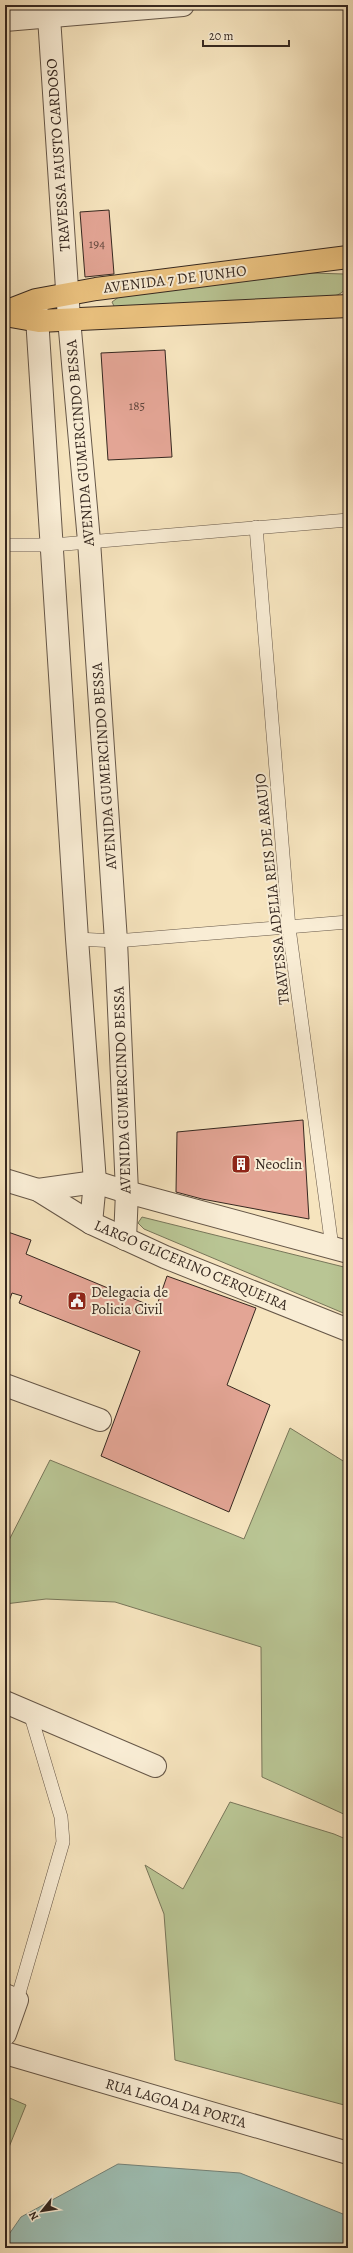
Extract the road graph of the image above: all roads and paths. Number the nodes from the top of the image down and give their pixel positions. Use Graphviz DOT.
graph roads {
  1 [pos="183,5"];
  2 [pos="49,17"];
  3 [pos="5,20"];
  4 [pos="348,257"];
  5 [pos="67,294"];
  6 [pos="348,306"];
  7 [pos="38,311"];
  8 [pos="5,312"];
  9 [pos="5,315"];
  10 [pos="69,319"];
  11 [pos="348,520"];
  12 [pos="256,527"];
  13 [pos="89,541"];
  14 [pos="5,545"];
  15 [pos="53,545"];
  16 [pos="348,922"];
  17 [pos="289,928"];
  18 [pos="77,939"];
  19 [pos="116,941"];
  20 [pos="5,1180"];
  21 [pos="95,1182"];
  22 [pos="38,1190"];
  23 [pos="127,1192"];
  24 [pos="91,1223"];
  25 [pos="125,1239"];
  26 [pos="340,1250"];
  27 [pos="348,1330"];
  28 [pos="5,1385"];
  29 [pos="100,1420"];
  30 [pos="5,1702"];
  31 [pos="30,1713"];
  32 [pos="155,1766"];
  33 [pos="11,1997"];
  34 [pos="5,2034"];
  35 [pos="5,2053"];
  36 [pos="348,2152"];
  1 -- 2 [label="street"];
  2 -- 3 [label="street"];
  2 -- 5 [label="street, TRAVESSA FAUSTO CARDOSO"];
  4 -- 5 [label="main road, AVENIDA 7 DE JUNHO"];
  5 -- 7 [label="main road, AVENIDA 7 DE JUNHO"];
  5 -- 10 [label="street, AVENIDA GUMERCINDO BESSA"];
  6 -- 10 [label="main road, AVENIDA 7 DE JUNHO"];
  7 -- 8 [label="main road, AVENIDA 7 DE JUNHO"];
  7 -- 9 [label="main road, AVENIDA 7 DE JUNHO"];
  7 -- 10 [label="main road, AVENIDA 7 DE JUNHO"];
  7 -- 15 [label="street, AVENIDA GUMERCINDO BESSA"];
  10 -- 13 [label="street, AVENIDA GUMERCINDO BESSA"];
  11 -- 12 [label="lane"];
  12 -- 13 [label="lane"];
  12 -- 17 [label="lane, TRAVESSA ADELIA REIS DE ARAUJO"];
  13 -- 15 [label="lane"];
  13 -- 19 [label="street, AVENIDA GUMERCINDO BESSA"];
  14 -- 15 [label="lane"];
  15 -- 18 [label="street, AVENIDA GUMERCINDO BESSA"];
  16 -- 17 [label="lane"];
  17 -- 19 [label="lane"];
  17 -- 26 [label="lane, TRAVESSA ADELIA REIS DE ARAUJO"];
  18 -- 19 [label="lane"];
  18 -- 21 [label="street, AVENIDA GUMERCINDO BESSA"];
  19 -- 23 [label="street, AVENIDA GUMERCINDO BESSA"];
  20 -- 22 [label="street, LARGO GLICERINO CERQUEIRA"];
  21 -- 22 [label="street, LARGO GLICERINO CERQUEIRA"];
  21 -- 23 [label="street, LARGO GLICERINO CERQUEIRA"];
  21 -- 24 [label="street, AVENIDA GUMERCINDO BESSA"];
  22 -- 24 [label="street, LARGO GLICERINO CERQUEIRA"];
  23 -- 25 [label="street, AVENIDA GUMERCINDO BESSA"];
  23 -- 26 [label="street, LARGO GLICERINO CERQUEIRA"];
  24 -- 25 [label="street, LARGO GLICERINO CERQUEIRA"];
  25 -- 27 [label="street, LARGO GLICERINO CERQUEIRA"];
  28 -- 29 [label="street"];
  30 -- 31 [label="street"];
  31 -- 32 [label="street"];
  31 -- 33 [label="lane"];
  33 -- 34 [label="street"];
  35 -- 36 [label="street, RUA LAGOA DA PORTA"];
}
